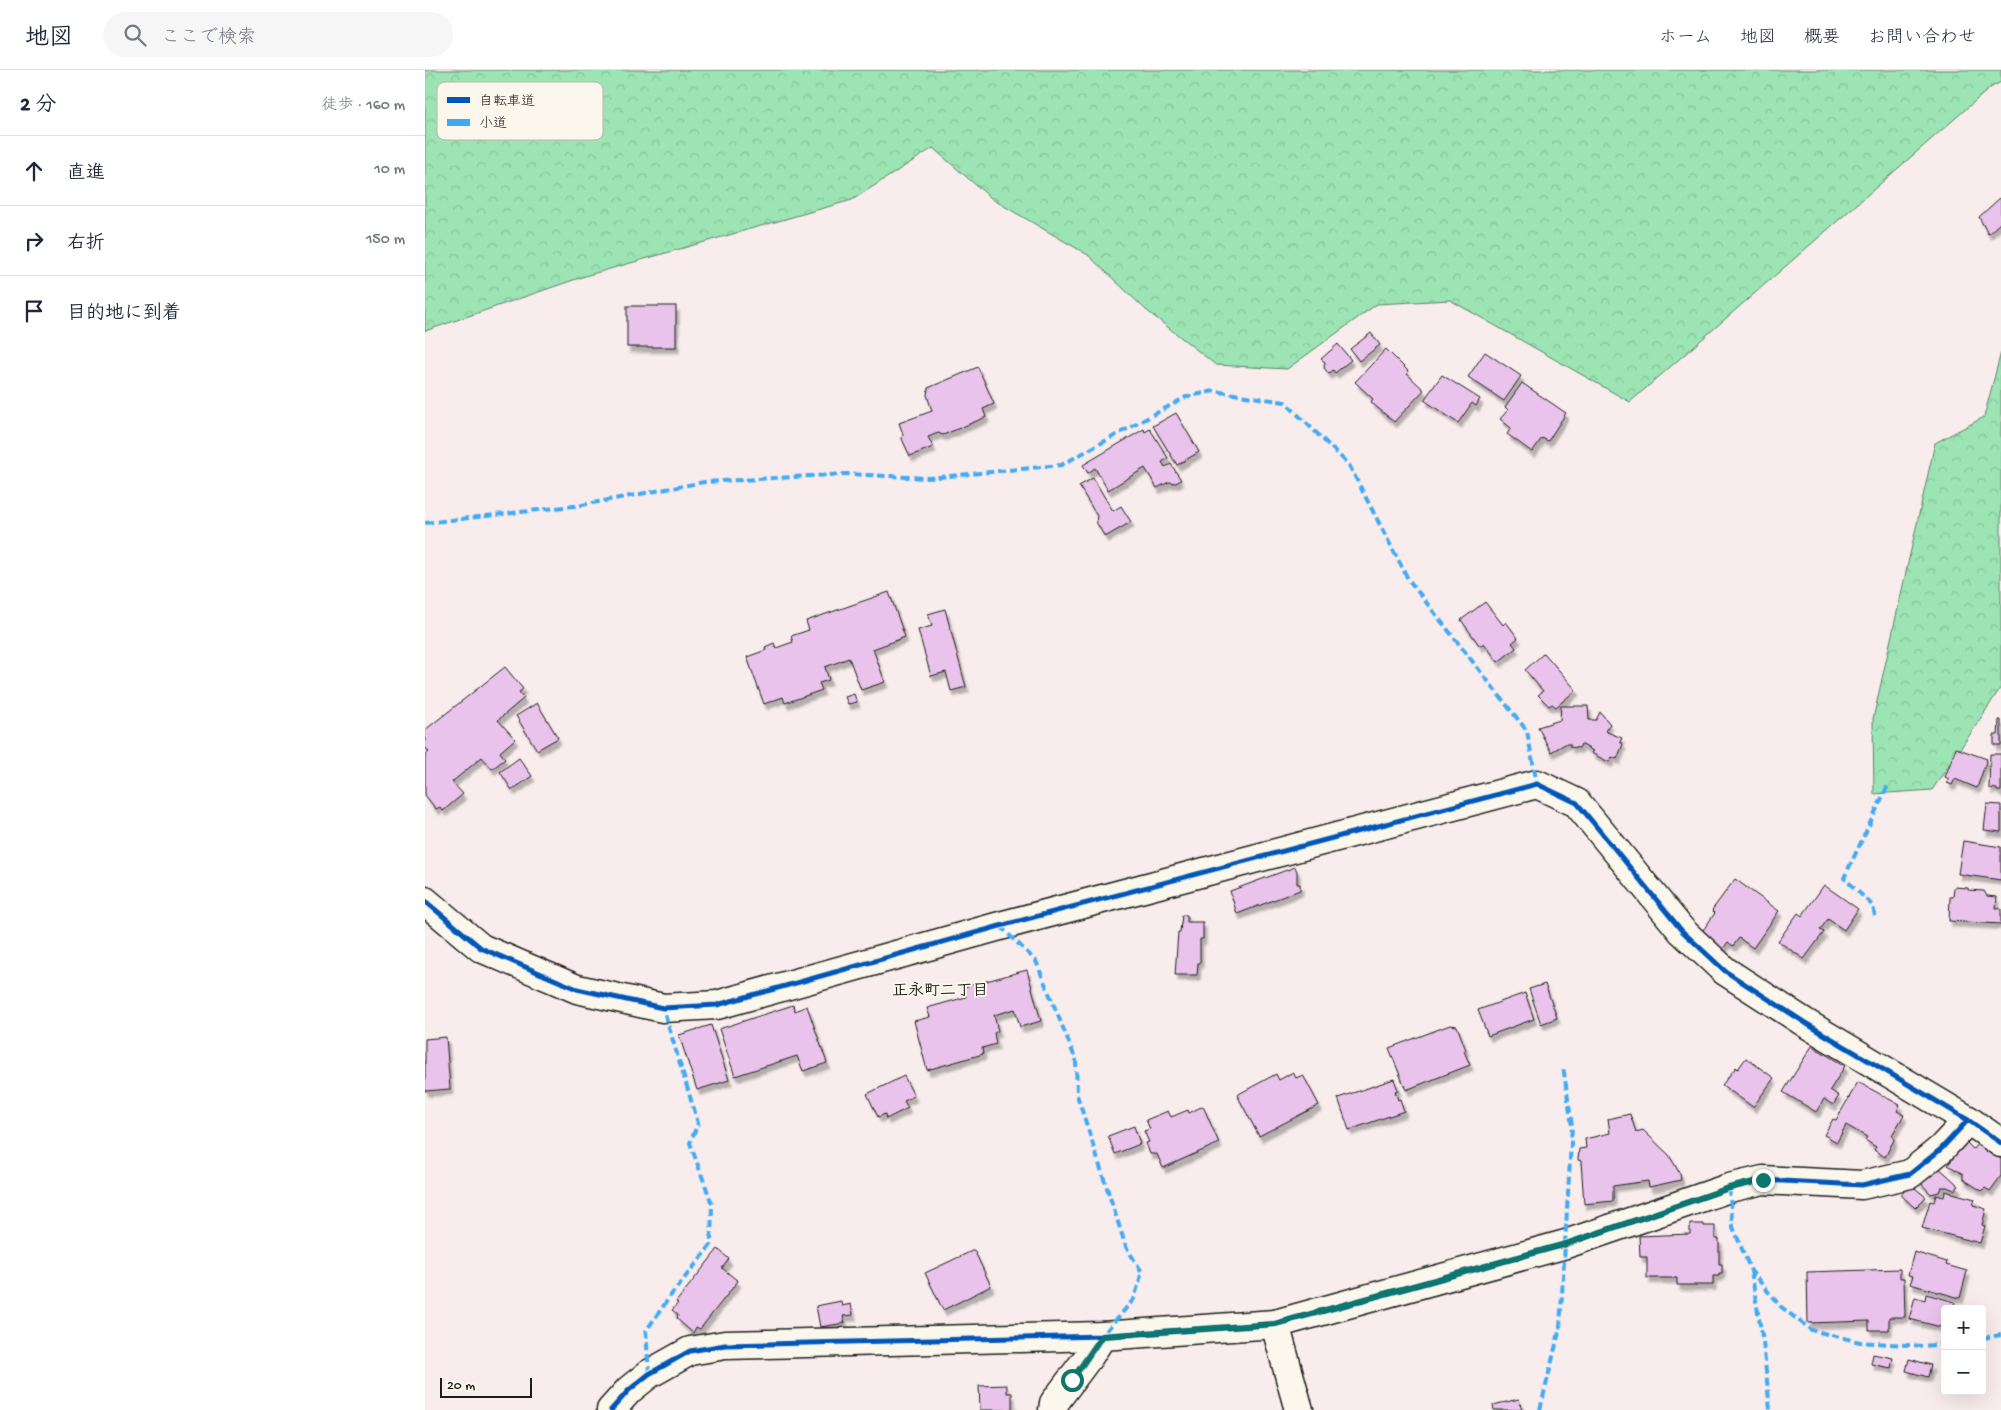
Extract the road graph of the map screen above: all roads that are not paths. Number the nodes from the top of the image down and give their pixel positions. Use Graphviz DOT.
graph roads {
  1 [pos="425,901"];
  2 [pos="1969,1120"];
  3 [pos="2001,1143"];
  4 [pos="1275,1324"];
  5 [pos="1102,1336"];
  6 [pos="611,1410"];
  7 [pos="1053,1410"];
  8 [pos="1299,1410"];
  1 -- 2 [label="street"];
  2 -- 3 [label="street"];
  2 -- 4 [label="street"];
  4 -- 5 [label="street"];
  4 -- 8 [label="street"];
  5 -- 6 [label="street"];
  5 -- 7 [label="street"];
}
